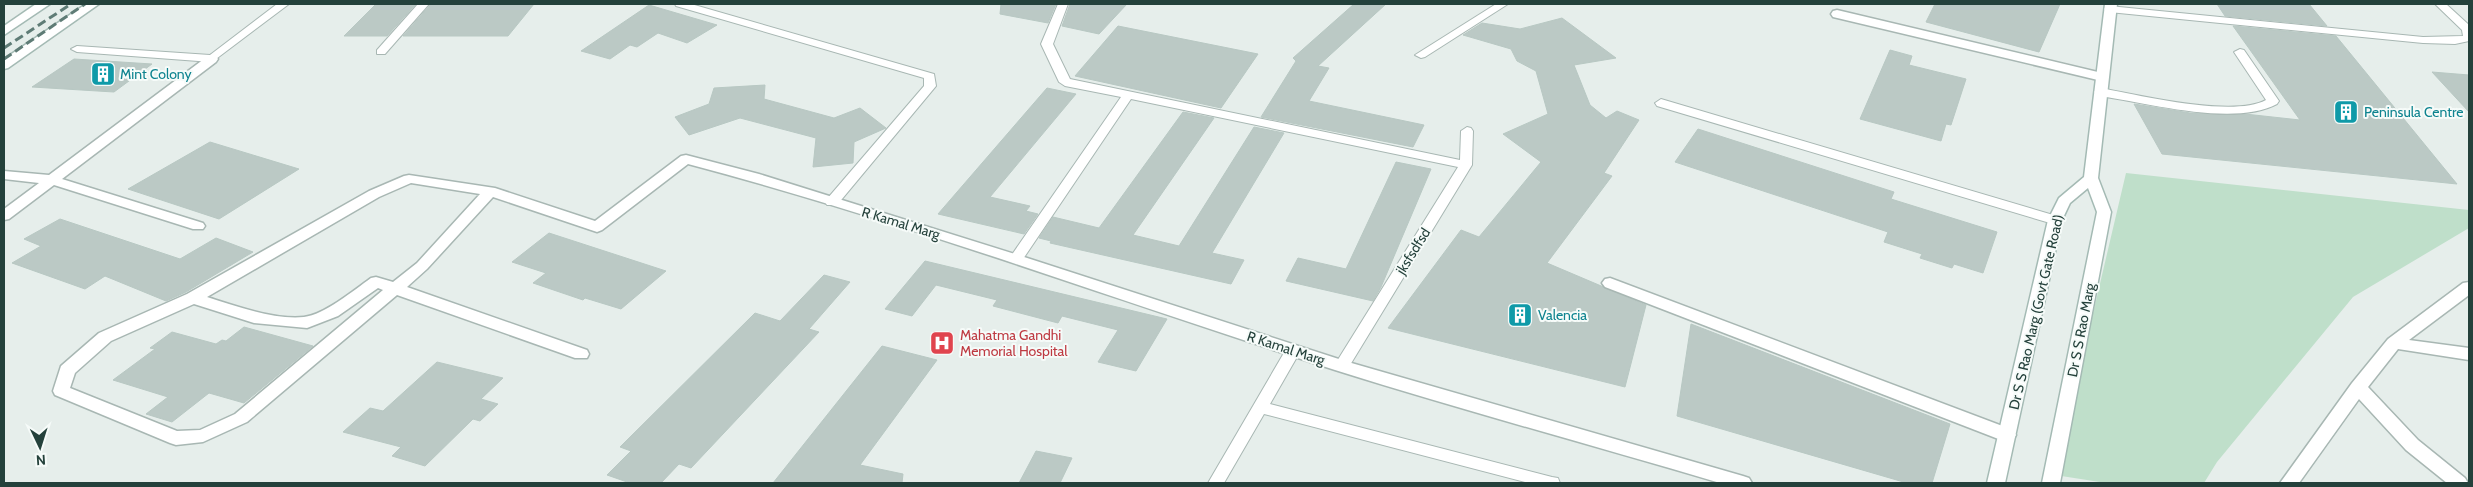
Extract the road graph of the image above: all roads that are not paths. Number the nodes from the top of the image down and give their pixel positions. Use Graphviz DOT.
graph roads {
  1 [pos="44,4"];
  2 [pos="93,4"];
  3 [pos="284,4"];
  4 [pos="424,4"];
  5 [pos="680,4"];
  6 [pos="1063,4"];
  7 [pos="1503,4"];
  8 [pos="2440,4"];
  9 [pos="2110,6"];
  10 [pos="1837,14"];
  11 [pos="4,31"];
  12 [pos="77,49"];
  13 [pos="381,52"];
  14 [pos="2240,52"];
  15 [pos="1421,55"];
  16 [pos="212,59"];
  17 [pos="4,65"];
  18 [pos="2102,77"];
  19 [pos="2100,92"];
  20 [pos="1128,95"];
  21 [pos="1660,104"];
  22 [pos="1467,131"];
  23 [pos="1466,165"];
  24 [pos="4,175"];
  25 [pos="2091,178"];
  26 [pos="52,180"];
  27 [pos="490,191"];
  28 [pos="832,202"];
  29 [pos="4,216"];
  30 [pos="2055,220"];
  31 [pos="198,226"];
  32 [pos="1016,259"];
  33 [pos="1610,283"];
  34 [pos="2469,287"];
  35 [pos="396,288"];
  36 [pos="193,298"];
  37 [pos="2394,343"];
  38 [pos="1293,350"];
  39 [pos="581,354"];
  40 [pos="2469,354"];
  41 [pos="1342,366"];
  42 [pos="2358,387"];
  43 [pos="1260,408"];
  44 [pos="2007,435"];
  45 [pos="1216,483"];
  46 [pos="1552,483"];
  47 [pos="1743,483"];
  48 [pos="1996,483"];
  49 [pos="2051,483"];
  50 [pos="2289,483"];
  51 [pos="2459,483"];
  1 -- 11 [label="street"];
  2 -- 17 [label="street"];
  3 -- 16 [label="lane"];
  4 -- 13 [label="lane"];
  5 -- 28 [label="lane"];
  6 -- 20 [label="lane"];
  7 -- 15 [label="lane"];
  8 -- 9 [label="lane"];
  9 -- 18 [label="street"];
  10 -- 18 [label="street"];
  12 -- 16 [label="lane"];
  14 -- 19 [label="lane"];
  16 -- 26 [label="street"];
  18 -- 19 [label="street"];
  19 -- 25 [label="street"];
  20 -- 23 [label="lane"];
  20 -- 32 [label="lane"];
  21 -- 30 [label="lane"];
  22 -- 23 [label="lane, jksfsdfsd"];
  23 -- 41 [label="lane, jksfsdfsd"];
  24 -- 26 [label="street"];
  25 -- 30 [label="street, Dr S S Rao Marg (Govt Gate Road)"];
  25 -- 49 [label="street, Dr S S Rao Marg"];
  26 -- 29 [label="street"];
  26 -- 31 [label="street"];
  27 -- 28 [label="street, R Kamal Marg"];
  27 -- 35 [label="street"];
  27 -- 36 [label="street"];
  28 -- 32 [label="street, R Kamal Marg"];
  30 -- 44 [label="street, Dr S S Rao Marg (Govt Gate Road)"];
  32 -- 38 [label="street, R Kamal Marg"];
  33 -- 44 [label="street"];
  34 -- 37 [label="street"];
  35 -- 36 [label="street"];
  35 -- 36 [label="street"];
  35 -- 39 [label="street"];
  37 -- 40 [label="street"];
  37 -- 42 [label="street"];
  38 -- 41 [label="street, R Kamal Marg"];
  38 -- 43 [label="lane"];
  41 -- 47 [label="street, R Kamal Marg"];
  42 -- 50 [label="street"];
  42 -- 51 [label="street"];
  43 -- 45 [label="lane"];
  43 -- 46 [label="lane"];
  44 -- 48 [label="street, Dr S S Rao Marg (Govt Gate Road)"];
}
